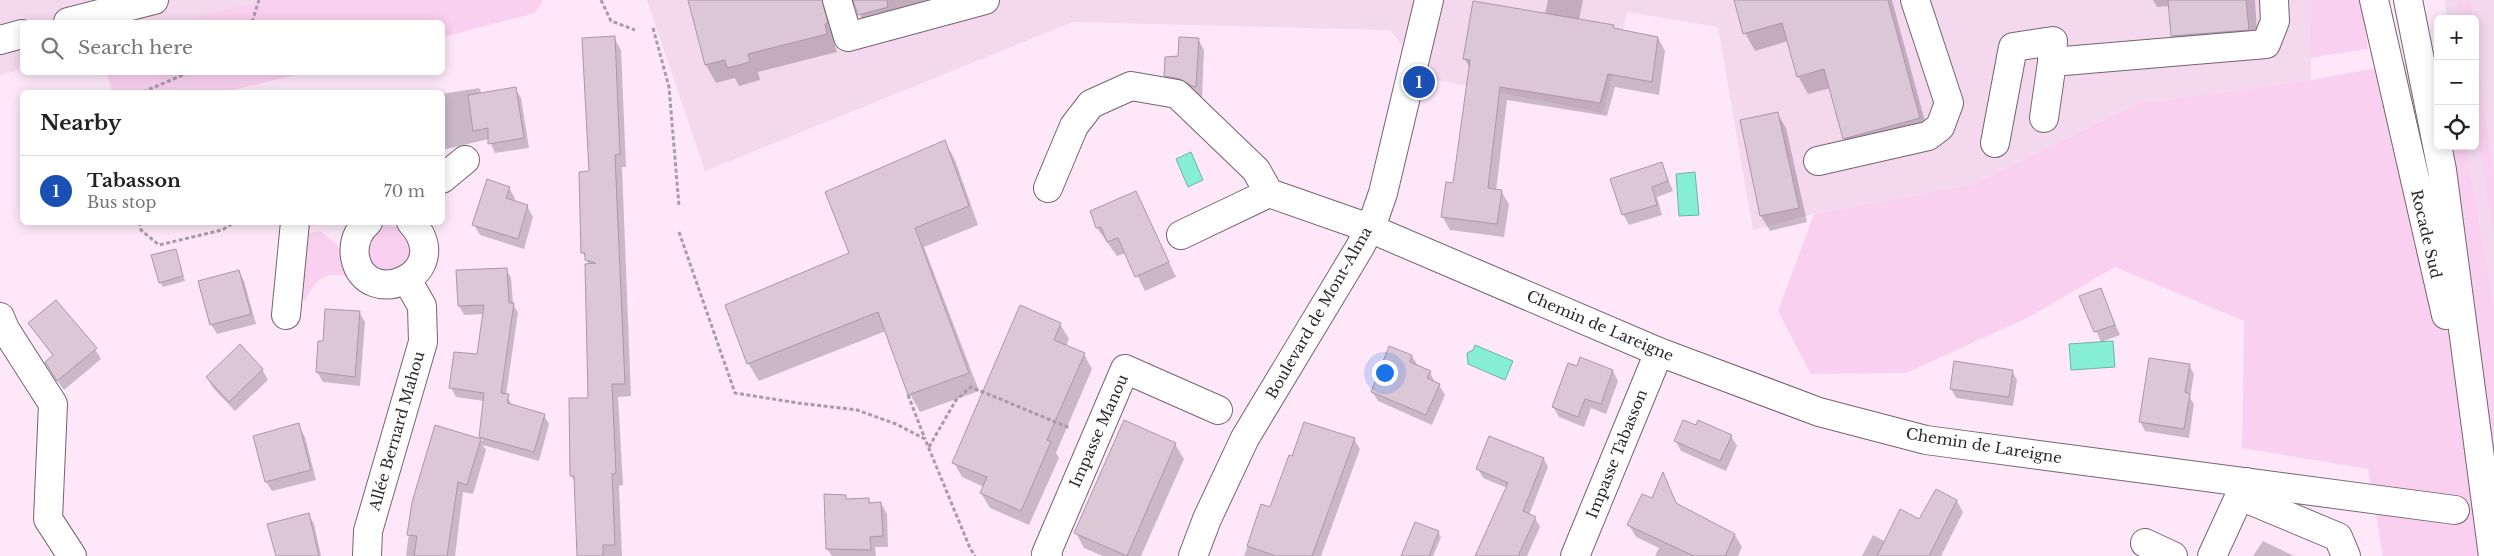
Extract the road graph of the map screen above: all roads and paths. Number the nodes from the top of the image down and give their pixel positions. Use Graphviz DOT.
graph roads {
  1 [pos="154,0"];
  2 [pos="259,0"];
  3 [pos="601,0"];
  4 [pos="837,0"];
  5 [pos="985,0"];
  6 [pos="1429,0"];
  7 [pos="1915,0"];
  8 [pos="2274,0"];
  9 [pos="2374,0"];
  10 [pos="2408,0"];
  11 [pos="76,20"];
  12 [pos="253,20"];
  13 [pos="653,28"];
  14 [pos="635,30"];
  15 [pos="20,35"];
  16 [pos="0,40"];
  17 [pos="2052,62"];
  18 [pos="183,75"];
  19 [pos="148,90"];
  20 [pos="2044,118"];
  21 [pos="1995,143"];
  22 [pos="465,160"];
  23 [pos="1818,161"];
  24 [pos="445,177"];
  25 [pos="1048,188"];
  26 [pos="1269,193"];
  27 [pos="679,206"];
  28 [pos="140,225"];
  29 [pos="230,225"];
  30 [pos="295,225"];
  31 [pos="342,225"];
  32 [pos="366,225"];
  33 [pos="414,225"];
  34 [pos="1369,228"];
  35 [pos="680,232"];
  36 [pos="1181,235"];
  37 [pos="354,248"];
  38 [pos="407,280"];
  39 [pos="286,315"];
  40 [pos="0,317"];
  41 [pos="1659,352"];
  42 [pos="908,395"];
  43 [pos="1218,410"];
  44 [pos="1095,438"];
  45 [pos="925,439"];
  46 [pos="929,448"];
  47 [pos="2482,468"];
  48 [pos="2243,489"];
  49 [pos="2455,510"];
  50 [pos="2145,543"];
  51 [pos="72,556"];
  52 [pos="367,556"];
  53 [pos="976,556"];
  54 [pos="1048,556"];
  55 [pos="1193,556"];
  56 [pos="1575,556"];
  57 [pos="2173,556"];
  58 [pos="2212,556"];
  59 [pos="2346,556"];
  60 [pos="2493,556"];
  1 -- 11 [label="street"];
  2 -- 12 [label="path"];
  3 -- 14 [label="path"];
  4 -- 5 [label="street"];
  6 -- 34 [label="street, Boulevard de Mont-Alma"];
  7 -- 23 [label="street"];
  8 -- 17 [label="street"];
  9 -- 47 [label="street, Rocade Sud"];
  10 -- 47 [label="street, Rocade Sud"];
  13 -- 27 [label="path"];
  15 -- 16 [label="street"];
  17 -- 20 [label="street"];
  17 -- 21 [label="street"];
  18 -- 19 [label="path"];
  22 -- 24 [label="street"];
  25 -- 26 [label="street"];
  26 -- 34 [label="street, Chemin de Lareigne"];
  26 -- 36 [label="street"];
  28 -- 29 [label="path"];
  30 -- 39 [label="street"];
  31 -- 37 [label="street"];
  32 -- 37 [label="street"];
  33 -- 38 [label="street"];
  34 -- 41 [label="street, Chemin de Lareigne"];
  34 -- 55 [label="street, Boulevard de Mont-Alma"];
  35 -- 45 [label="path"];
  37 -- 38 [label="street"];
  38 -- 52 [label="street, Allée Bernard Mahou"];
  40 -- 51 [label="street"];
  41 -- 48 [label="street, Chemin de Lareigne"];
  41 -- 56 [label="street, Impasse Tabasson"];
  42 -- 45 [label="path"];
  43 -- 44 [label="street, Impasse Manou"];
  44 -- 46 [label="path"];
  44 -- 54 [label="street, Impasse Manou"];
  45 -- 46 [label="path"];
  46 -- 53 [label="path"];
  47 -- 60 [label="street, Rocade Sud"];
  48 -- 49 [label="street, Chemin de Lareigne"];
  48 -- 58 [label="street"];
  48 -- 59 [label="street"];
  50 -- 57 [label="street"];
}
